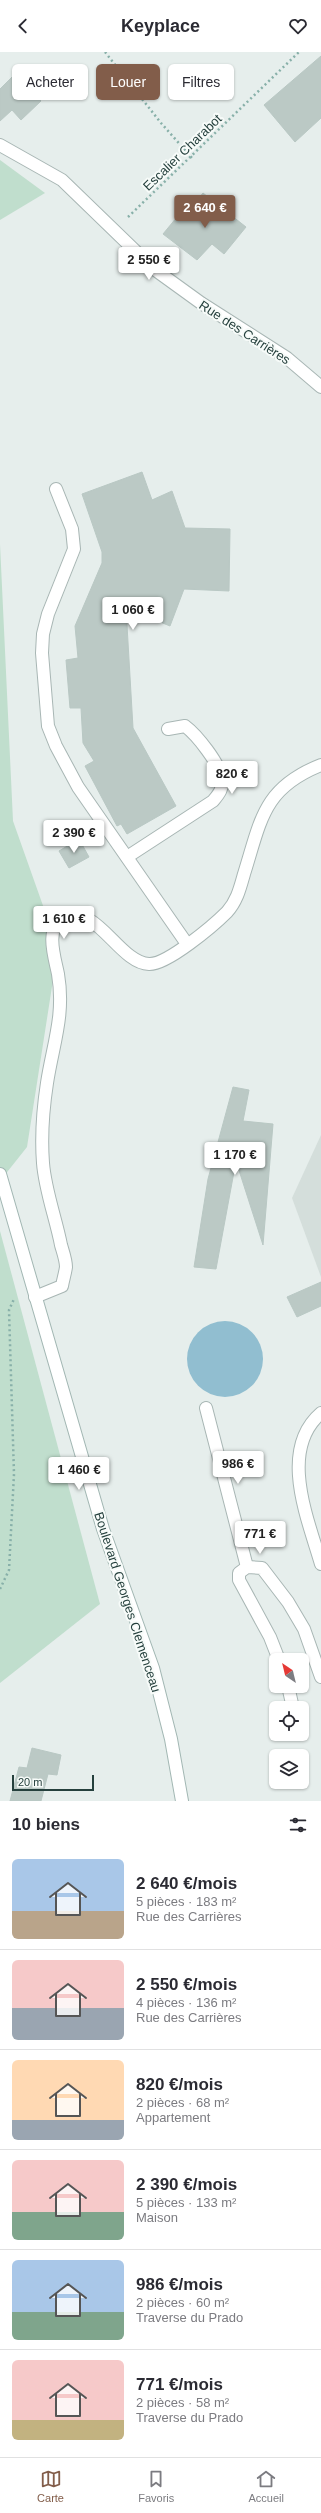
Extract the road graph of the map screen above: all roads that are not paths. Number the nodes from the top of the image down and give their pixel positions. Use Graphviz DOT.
graph roads {
  1 [pos="0,145"];
  2 [pos="321,387"];
  3 [pos="56,489"];
  4 [pos="168,729"];
  5 [pos="321,765"];
  6 [pos="127,857"];
  7 [pos="187,944"];
  8 [pos="0,1174"];
  9 [pos="35,1297"];
  10 [pos="206,1408"];
  11 [pos="321,1413"];
  12 [pos="321,1564"];
  13 [pos="248,1567"];
  14 [pos="276,1653"];
  15 [pos="321,1677"];
  16 [pos="182,1801"];
  1 -- 2 [label="street, Rue des Carrières"];
  3 -- 6 [label="street"];
  4 -- 6 [label="street"];
  5 -- 7 [label="street"];
  6 -- 7 [label="street"];
  7 -- 9 [label="street"];
  8 -- 9 [label="street, Boulevard Georges Clemenceau"];
  9 -- 16 [label="street, Boulevard Georges Clemenceau"];
  10 -- 13 [label="street"];
  11 -- 12 [label="street"];
  13 -- 14 [label="street"];
  13 -- 15 [label="street"];
}
